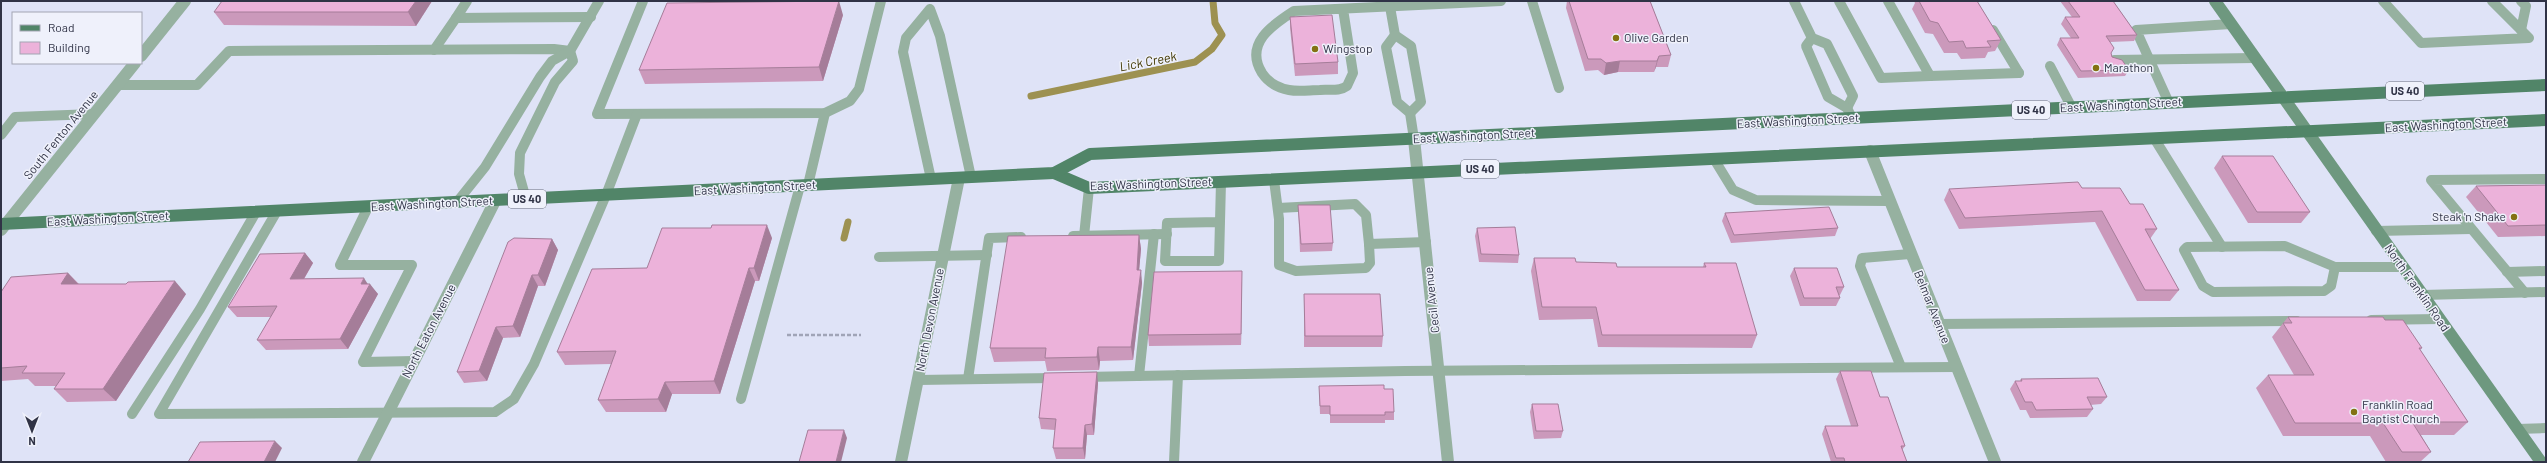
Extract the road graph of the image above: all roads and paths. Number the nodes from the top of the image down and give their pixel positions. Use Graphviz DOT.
graph roads {
  1 [pos="185,1"];
  2 [pos="466,1"];
  3 [pos="599,1"];
  4 [pos="644,1"];
  5 [pos="881,1"];
  6 [pos="1501,1"];
  7 [pos="1532,1"];
  8 [pos="1794,1"];
  9 [pos="1839,1"];
  10 [pos="1888,1"];
  11 [pos="2215,1"];
  12 [pos="2383,1"];
  13 [pos="2492,1"];
  14 [pos="2521,1"];
  15 [pos="1389,4"];
  16 [pos="931,5"];
  17 [pos="1343,9"];
  18 [pos="591,17"];
  19 [pos="456,18"];
  20 [pos="1987,20"];
  21 [pos="2230,24"];
  22 [pos="2521,30"];
  23 [pos="1395,35"];
  24 [pos="1812,38"];
  25 [pos="434,50"];
  26 [pos="570,51"];
  27 [pos="142,55"];
  28 [pos="2254,58"];
  29 [pos="2114,60"];
  30 [pos="2151,60"];
  31 [pos="134,64"];
  32 [pos="2050,66"];
  33 [pos="1930,76"];
  34 [pos="118,85"];
  35 [pos="2546,85"];
  36 [pos="1559,88"];
  37 [pos="2282,98"];
  38 [pos="2169,103"];
  39 [pos="1847,108"];
  40 [pos="2072,108"];
  41 [pos="825,113"];
  42 [pos="1410,113"];
  43 [pos="94,114"];
  44 [pos="637,114"];
  45 [pos="1852,118"];
  46 [pos="2546,120"];
  47 [pos="2305,131"];
  48 [pos="1,135"];
  49 [pos="2154,138"];
  50 [pos="1414,139"];
  51 [pos="1870,151"];
  52 [pos="1714,159"];
  53 [pos="1054,173"];
  54 [pos="1419,173"];
  55 [pos="965,178"];
  56 [pos="932,179"];
  57 [pos="2546,179"];
  58 [pos="1274,180"];
  59 [pos="1221,182"];
  60 [pos="804,185"];
  61 [pos="1089,188"];
  62 [pos="606,195"];
  63 [pos="526,199"];
  64 [pos="495,201"];
  65 [pos="1889,201"];
  66 [pos="457,202"];
  67 [pos="368,207"];
  68 [pos="1278,208"];
  69 [pos="277,211"];
  70 [pos="256,212"];
  71 [pos="1220,222"];
  72 [pos="3,226"];
  73 [pos="2472,229"];
  74 [pos="2376,231"];
  75 [pos="1154,234"];
  76 [pos="1167,234"];
  77 [pos="1060,236"];
  78 [pos="1084,236"];
  79 [pos="1029,237"];
  80 [pos="1426,242"];
  81 [pos="1369,244"];
  82 [pos="2222,247"];
  83 [pos="1910,254"];
  84 [pos="986,255"];
  85 [pos="879,257"];
  86 [pos="943,257"];
  87 [pos="2335,267"];
  88 [pos="2402,267"];
  89 [pos="2546,271"];
  90 [pos="2508,272"];
  91 [pos="2546,292"];
  92 [pos="2525,293"];
  93 [pos="2422,295"];
  94 [pos="2360,320"];
  95 [pos="2439,320"];
  96 [pos="2312,321"];
  97 [pos="1938,324"];
  98 [pos="786,335"];
  99 [pos="861,335"];
  100 [pos="414,361"];
  101 [pos="1901,367"];
  102 [pos="1955,367"];
  103 [pos="1439,373"];
  104 [pos="1178,375"];
  105 [pos="1139,376"];
  106 [pos="968,379"];
  107 [pos="918,380"];
  108 [pos="741,399"];
  109 [pos="388,412"];
  110 [pos="132,414"];
  111 [pos="2546,428"];
  112 [pos="2517,429"];
  113 [pos="363,462"];
  114 [pos="901,462"];
  115 [pos="1174,462"];
  116 [pos="1448,462"];
  117 [pos="1995,462"];
  118 [pos="2541,462"];
  1 -- 27 [label="street"];
  2 -- 19 [label="lane"];
  3 -- 18 [label="lane"];
  4 -- 44 [label="lane"];
  5 -- 41 [label="lane"];
  6 -- 15 [label="lane"];
  7 -- 36 [label="lane"];
  8 -- 24 [label="lane"];
  9 -- 33 [label="lane"];
  10 -- 33 [label="lane"];
  11 -- 21 [label="main road, North Franklin Road"];
  12 -- 22 [label="lane"];
  13 -- 22 [label="lane"];
  14 -- 22 [label="lane"];
  15 -- 17 [label="lane"];
  15 -- 23 [label="lane"];
  16 -- 55 [label="lane"];
  16 -- 56 [label="lane"];
  17 -- 17 [label="lane"];
  18 -- 19 [label="lane"];
  18 -- 26 [label="lane"];
  19 -- 25 [label="lane"];
  20 -- 33 [label="lane"];
  21 -- 28 [label="main road, North Franklin Road"];
  21 -- 30 [label="lane"];
  23 -- 42 [label="lane"];
  23 -- 42 [label="lane"];
  24 -- 39 [label="lane"];
  24 -- 39 [label="lane"];
  25 -- 26 [label="lane"];
  25 -- 34 [label="lane"];
  26 -- 63 [label="lane"];
  26 -- 66 [label="lane"];
  28 -- 30 [label="lane"];
  28 -- 37 [label="main road, North Franklin Road"];
  29 -- 30 [label="lane"];
  30 -- 38 [label="lane"];
  31 -- 34 [label="street, South Fenton Avenue"];
  32 -- 40 [label="lane"];
  34 -- 43 [label="street, South Fenton Avenue"];
  35 -- 37 [label="main road, East Washington Street / US 40"];
  37 -- 38 [label="main road, East Washington Street / US 40"];
  37 -- 47 [label="main road, North Franklin Road"];
  38 -- 40 [label="main road, East Washington Street / US 40"];
  39 -- 45 [label="lane"];
  40 -- 45 [label="main road, East Washington Street / US 40"];
  41 -- 44 [label="lane"];
  41 -- 60 [label="lane"];
  42 -- 50 [label="lane"];
  43 -- 48 [label="lane"];
  43 -- 72 [label="street, South Fenton Avenue"];
  44 -- 62 [label="lane"];
  45 -- 50 [label="main road, East Washington Street / US 40"];
  46 -- 47 [label="main road, East Washington Street / US 40"];
  47 -- 49 [label="main road, East Washington Street / US 40"];
  47 -- 74 [label="main road, North Franklin Road"];
  49 -- 51 [label="main road, East Washington Street / US 40"];
  49 -- 82 [label="lane"];
  50 -- 53 [label="main road, East Washington Street / US 40"];
  50 -- 54 [label="street, Cecil Avenue"];
  51 -- 52 [label="main road, East Washington Street / US 40"];
  51 -- 65 [label="street, Belmar Avenue"];
  52 -- 54 [label="main road, East Washington Street / US 40"];
  52 -- 65 [label="lane"];
  53 -- 55 [label="main road, East Washington Street / US 40"];
  53 -- 61 [label="main road, East Washington Street / US 40"];
  54 -- 58 [label="main road, East Washington Street / US 40"];
  54 -- 80 [label="street, Cecil Avenue"];
  55 -- 56 [label="main road, East Washington Street / US 40"];
  55 -- 86 [label="street, North Devon Avenue"];
  56 -- 60 [label="main road, East Washington Street / US 40"];
  57 -- 73 [label="lane"];
  58 -- 59 [label="main road, East Washington Street / US 40"];
  58 -- 68 [label="lane"];
  59 -- 61 [label="main road, East Washington Street / US 40"];
  59 -- 71 [label="lane"];
  60 -- 62 [label="main road, East Washington Street / US 40"];
  60 -- 108 [label="lane"];
  61 -- 78 [label="lane"];
  62 -- 63 [label="main road, East Washington Street / US 40"];
  62 -- 109 [label="lane"];
  63 -- 64 [label="main road, East Washington Street / US 40"];
  64 -- 66 [label="main road, East Washington Street / US 40"];
  64 -- 100 [label="street, North Eaton Avenue"];
  65 -- 83 [label="street, Belmar Avenue"];
  66 -- 67 [label="main road, East Washington Street / US 40"];
  67 -- 69 [label="main road, East Washington Street / US 40"];
  67 -- 100 [label="lane"];
  68 -- 81 [label="lane"];
  68 -- 81 [label="lane"];
  69 -- 70 [label="main road, East Washington Street / US 40"];
  69 -- 109 [label="lane"];
  70 -- 72 [label="main road, East Washington Street / US 40"];
  70 -- 110 [label="lane"];
  71 -- 76 [label="lane"];
  71 -- 76 [label="lane"];
  73 -- 74 [label="lane"];
  73 -- 90 [label="lane"];
  74 -- 88 [label="main road, North Franklin Road"];
  75 -- 76 [label="lane"];
  75 -- 78 [label="lane"];
  75 -- 105 [label="lane"];
  77 -- 78 [label="lane"];
  79 -- 84 [label="lane"];
  80 -- 81 [label="lane"];
  80 -- 103 [label="street, Cecil Avenue"];
  82 -- 87 [label="lane"];
  82 -- 87 [label="lane"];
  83 -- 97 [label="street, Belmar Avenue"];
  83 -- 101 [label="lane"];
  84 -- 86 [label="lane"];
  84 -- 106 [label="lane"];
  85 -- 86 [label="lane"];
  86 -- 107 [label="street, North Devon Avenue"];
  87 -- 88 [label="lane"];
  88 -- 93 [label="main road, North Franklin Road"];
  89 -- 90 [label="lane"];
  90 -- 92 [label="lane"];
  91 -- 92 [label="lane"];
  92 -- 93 [label="lane"];
  93 -- 95 [label="main road, North Franklin Road"];
  94 -- 95 [label="lane"];
  95 -- 112 [label="main road, North Franklin Road"];
  96 -- 97 [label="lane"];
  97 -- 102 [label="street, Belmar Avenue"];
  98 -- 99 [label="path"];
  100 -- 109 [label="street, North Eaton Avenue"];
  101 -- 102 [label="lane"];
  101 -- 103 [label="lane"];
  102 -- 117 [label="street, Belmar Avenue"];
  103 -- 104 [label="lane"];
  103 -- 116 [label="street, Cecil Avenue"];
  104 -- 105 [label="lane"];
  104 -- 115 [label="lane"];
  105 -- 106 [label="lane"];
  106 -- 107 [label="lane"];
  107 -- 114 [label="street, North Devon Avenue"];
  109 -- 113 [label="street, North Eaton Avenue"];
  111 -- 112 [label="lane"];
  112 -- 118 [label="main road, North Franklin Road"];
}
